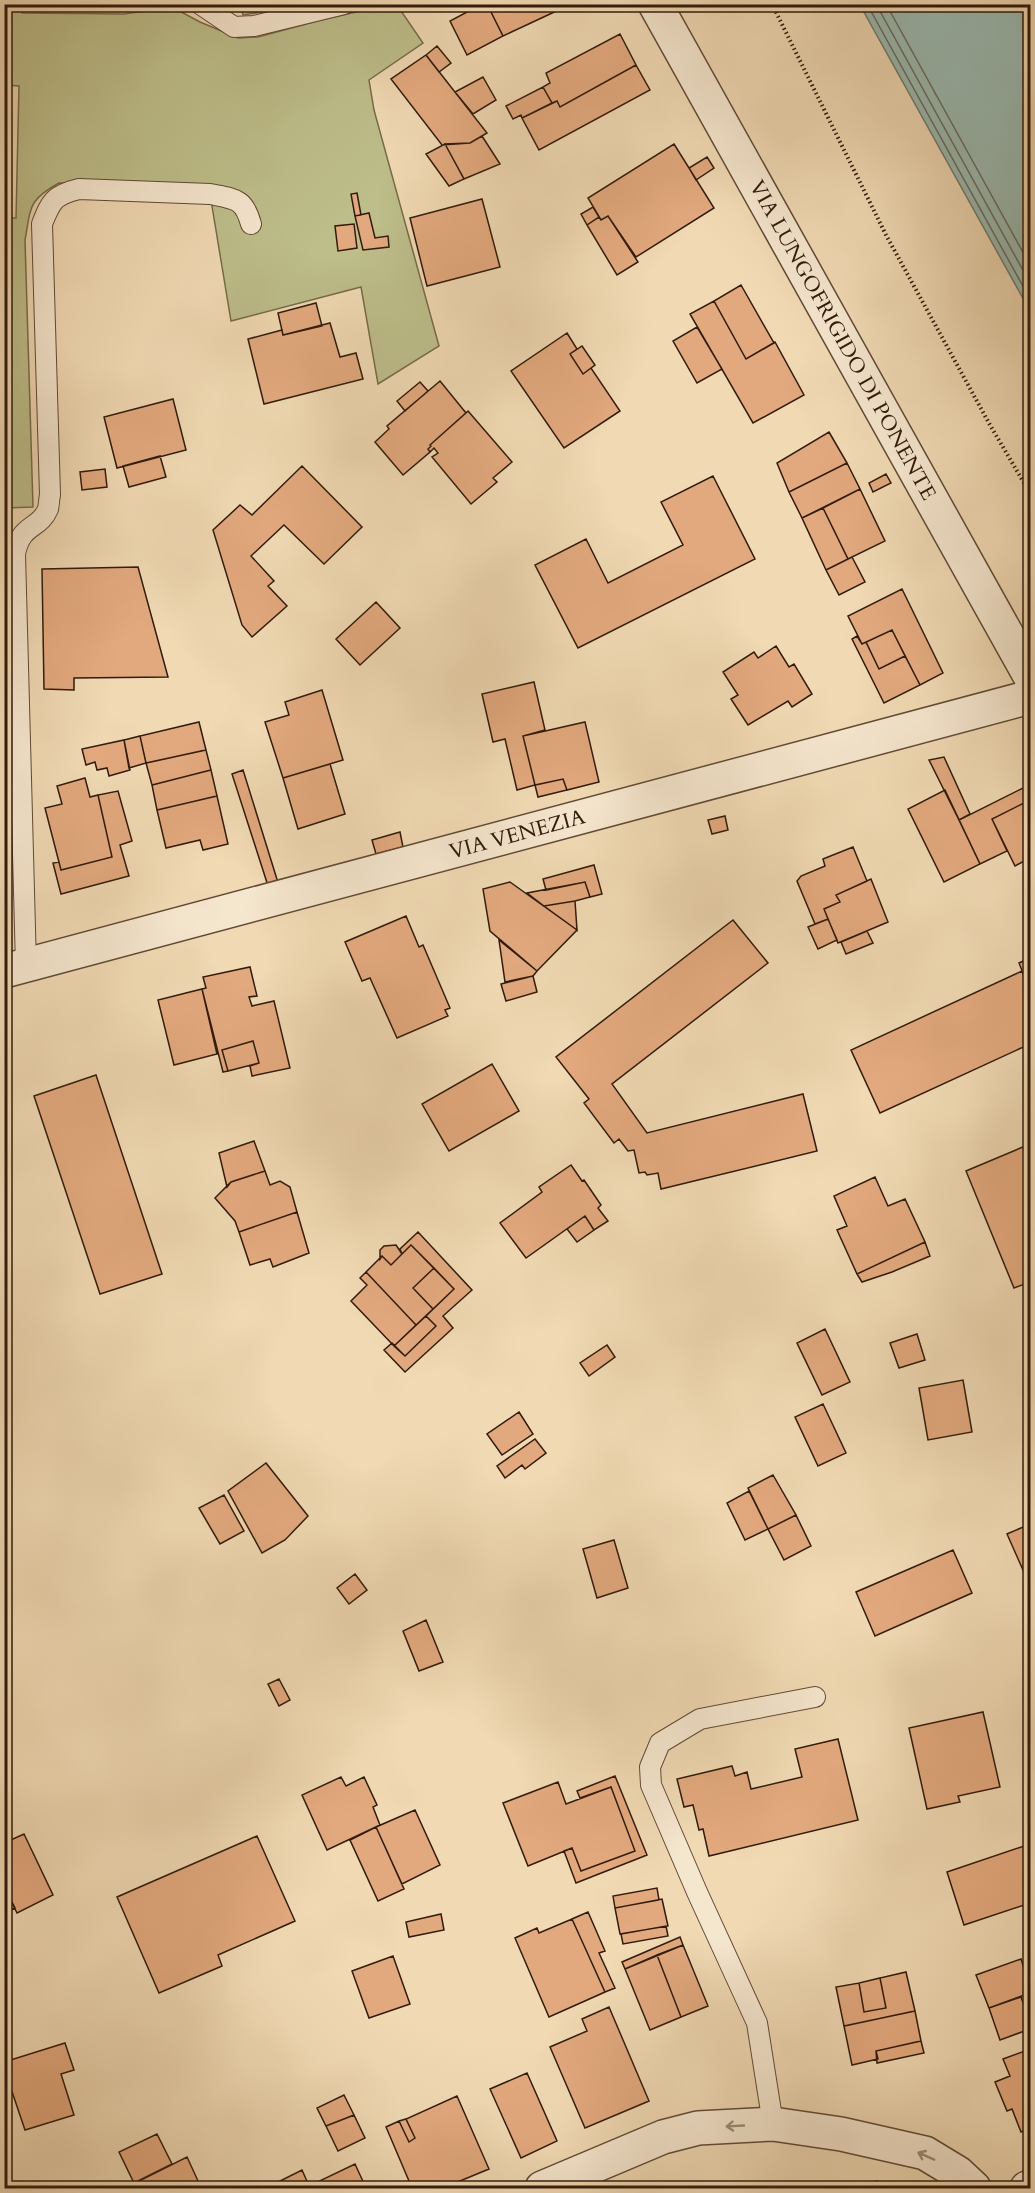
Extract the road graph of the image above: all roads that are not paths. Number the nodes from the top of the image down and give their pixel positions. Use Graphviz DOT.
graph roads {
  1 [pos="200,4"];
  2 [pos="344,4"];
  3 [pos="655,4"];
  4 [pos="251,224"];
  5 [pos="1030,676"];
  6 [pos="1030,697"];
  7 [pos="15,968"];
  8 [pos="815,1697"];
  9 [pos="773,2124"];
  10 [pos="542,2188"];
  11 [pos="974,2188"];
  1 -- 2 [label="lane"];
  3 -- 5 [label="street, VIA LUNGOFRIGIDO DI PONENTE"];
  4 -- 7 [label="lane"];
  6 -- 7 [label="street, VIA VENEZIA"];
  8 -- 9 [label="lane"];
  9 -- 10 [label="street, one-way"];
  11 -- 9 [label="street, one-way"];
}
